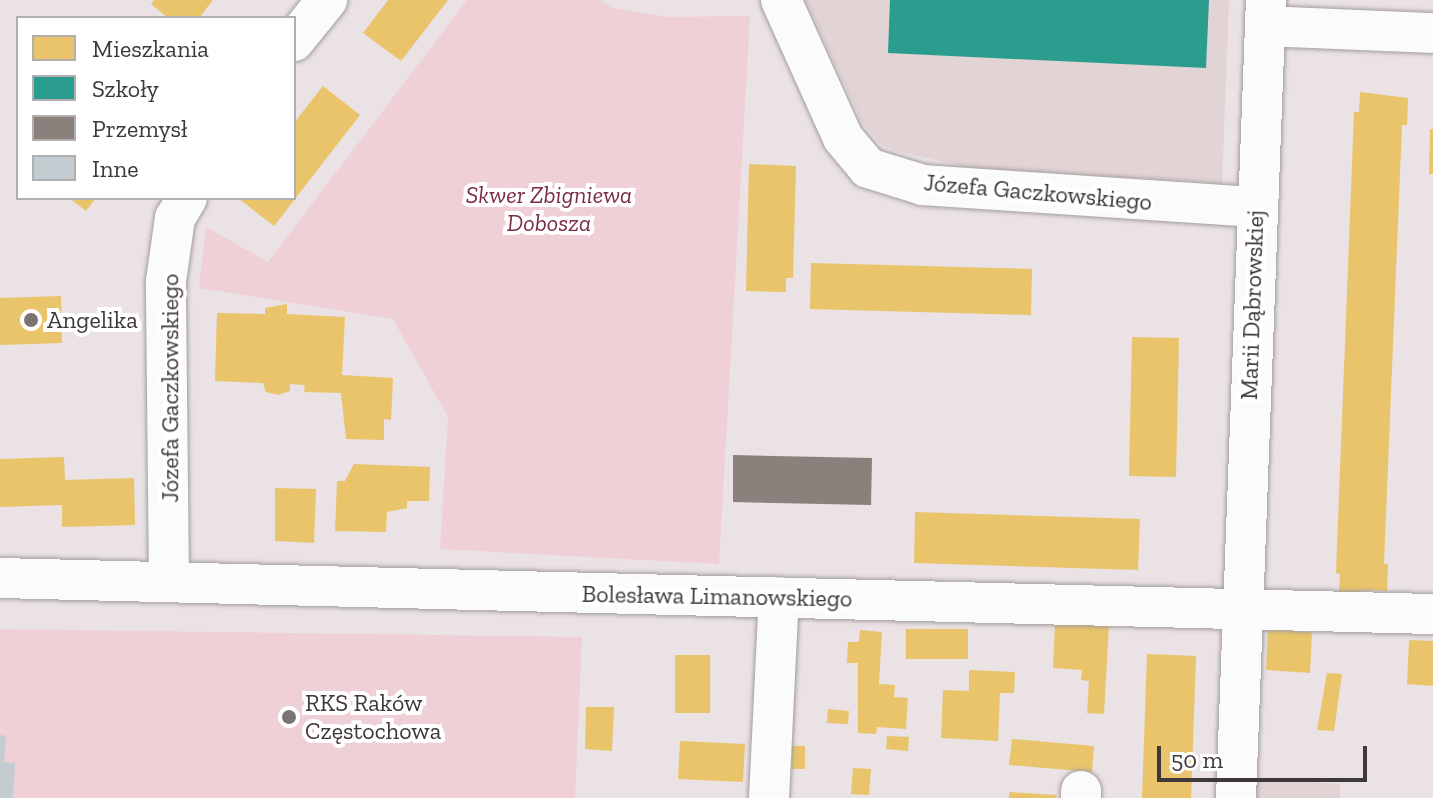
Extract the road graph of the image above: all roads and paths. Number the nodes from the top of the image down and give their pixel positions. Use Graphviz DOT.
graph roads {
  1 [pos="327,0"];
  2 [pos="781,0"];
  3 [pos="1266,13"];
  4 [pos="1433,33"];
  5 [pos="296,39"];
  6 [pos="186,200"];
  7 [pos="1255,207"];
  8 [pos="0,578"];
  9 [pos="169,582"];
  10 [pos="779,597"];
  11 [pos="1240,610"];
  12 [pos="1433,614"];
  13 [pos="769,798"];
  14 [pos="1236,798"];
  1 -- 5 [label="street"];
  2 -- 7 [label="street, Józefa Gaczkowskiego"];
  3 -- 4 [label="street"];
  3 -- 7 [label="street, Marii Dąbrowskiej"];
  6 -- 9 [label="street, Józefa Gaczkowskiego"];
  7 -- 11 [label="street, Marii Dąbrowskiej"];
  8 -- 9 [label="street, Bolesława Limanowskiego"];
  9 -- 10 [label="street, Bolesława Limanowskiego"];
  10 -- 11 [label="street, Bolesława Limanowskiego"];
  10 -- 13 [label="street"];
  11 -- 12 [label="street, Bolesława Limanowskiego"];
  11 -- 14 [label="street, Marii Dąbrowskiej"];
}
